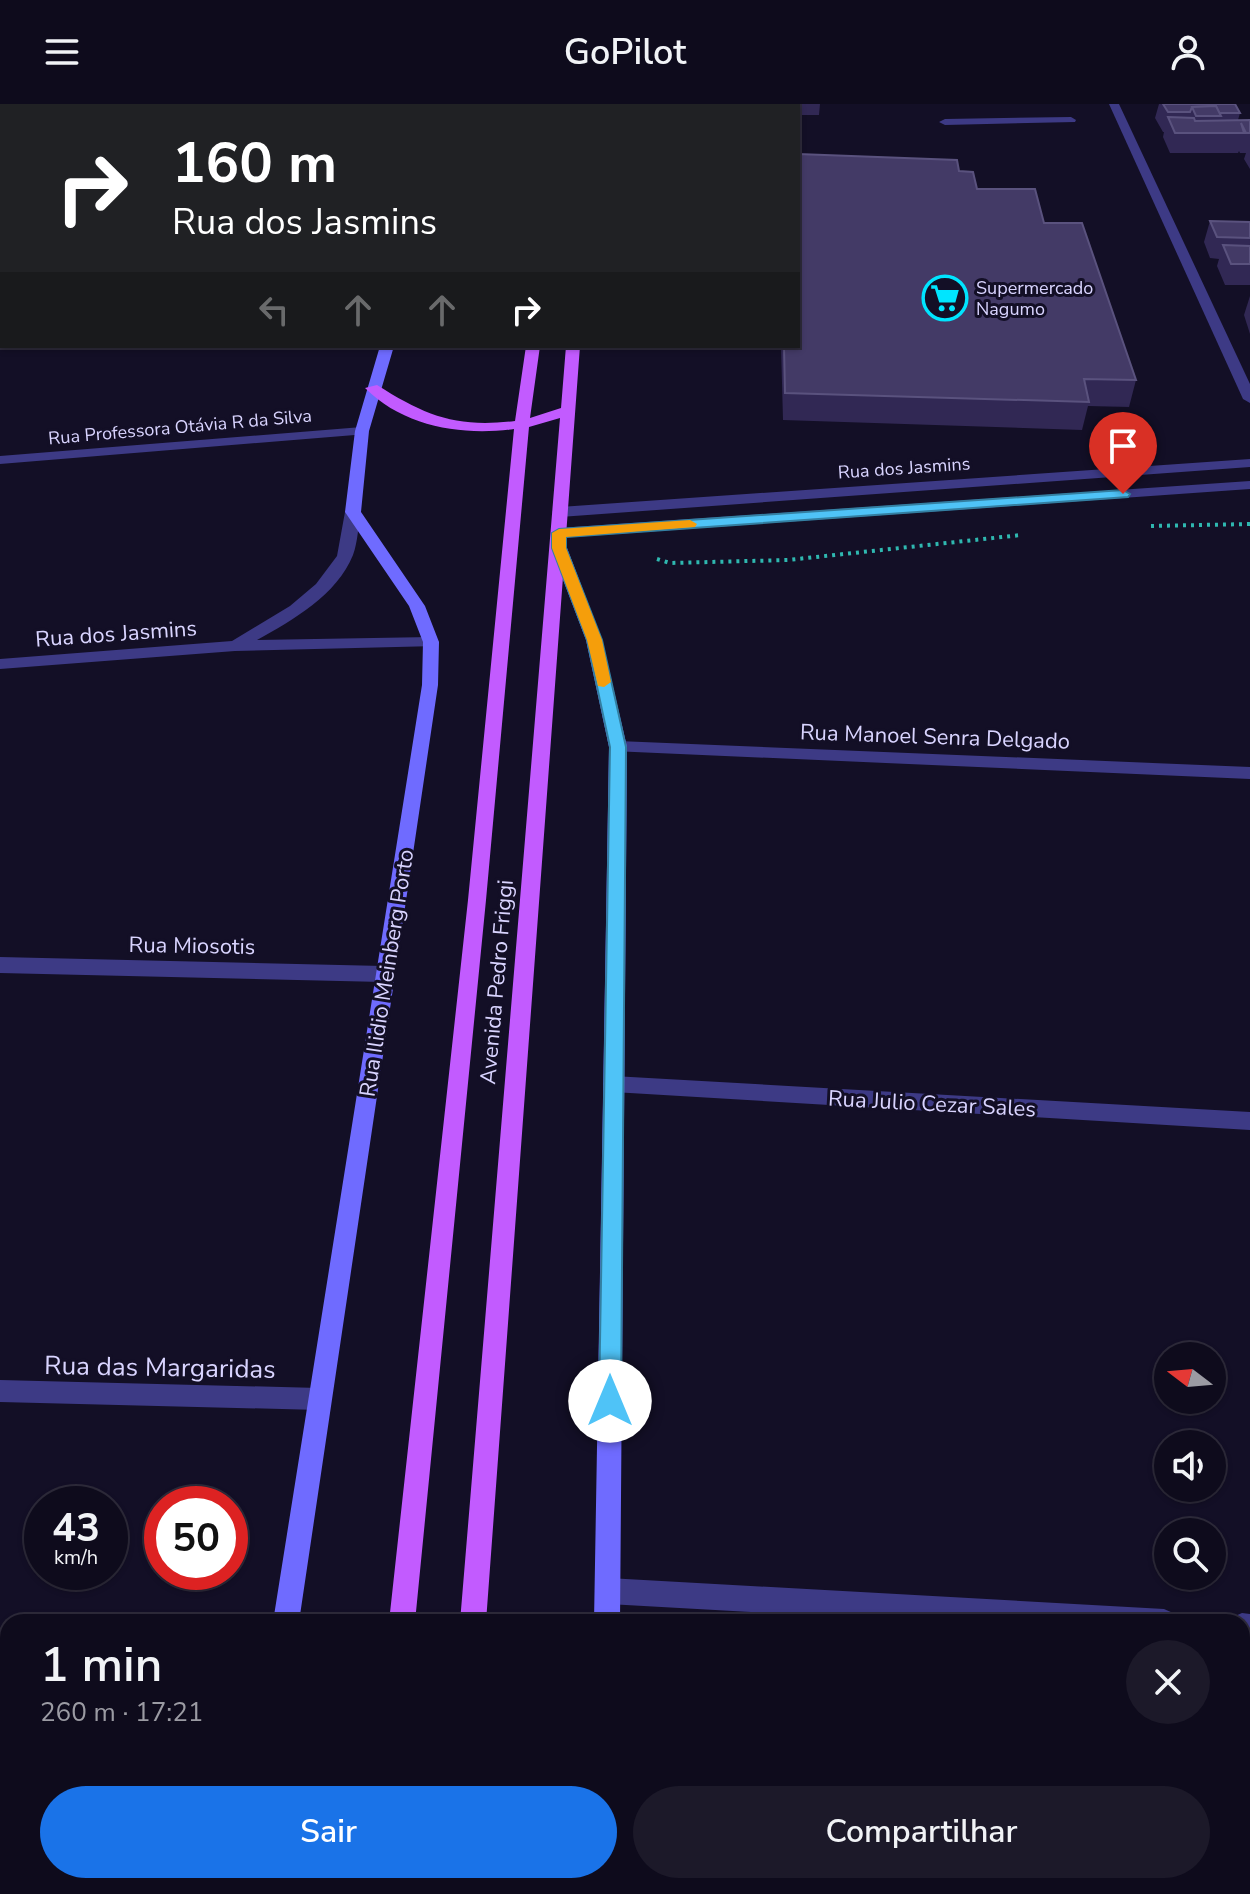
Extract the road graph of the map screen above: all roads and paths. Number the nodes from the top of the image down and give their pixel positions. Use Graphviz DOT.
graph roads {
  1 [pos="1114,104"];
  2 [pos="1071,120"];
  3 [pos="945,122"];
  4 [pos="386,348"];
  5 [pos="531,348"];
  6 [pos="573,348"];
  7 [pos="372,388"];
  8 [pos="1250,399"];
  9 [pos="569,410"];
  10 [pos="522,424"];
  11 [pos="362,431"];
  12 [pos="0,460"];
  13 [pos="1250,463"];
  14 [pos="1250,485"];
  15 [pos="353,512"];
  16 [pos="1250,524"];
  17 [pos="1143,526"];
  18 [pos="616,529"];
  19 [pos="560,531"];
  20 [pos="1036,533"];
  21 [pos="431,642"];
  22 [pos="235,646"];
  23 [pos="0,664"];
  24 [pos="618,747"];
  25 [pos="1250,773"];
  26 [pos="0,965"];
  27 [pos="383,974"];
  28 [pos="613,1084"];
  29 [pos="1250,1121"];
  30 [pos="0,1391"];
  31 [pos="319,1399"];
  32 [pos="408,1556"];
  33 [pos="608,1591"];
  34 [pos="287,1614"];
  35 [pos="394,1614"];
  36 [pos="403,1614"];
  37 [pos="474,1614"];
  38 [pos="607,1614"];
  39 [pos="1021,1614"];
  1 -- 8 [label="street"];
  2 -- 3 [label="street"];
  4 -- 7 [label="main road"];
  5 -- 10 [label="main road, Avenida Pedro Friggi"];
  6 -- 9 [label="main road, Avenida Pedro Friggi"];
  7 -- 10 [label="main road"];
  7 -- 11 [label="main road"];
  9 -- 10 [label="main road"];
  9 -- 19 [label="main road, Avenida Pedro Friggi"];
  10 -- 32 [label="main road, Avenida Pedro Friggi"];
  11 -- 12 [label="street, Rua Professora Otávia R da Silva"];
  11 -- 15 [label="main road"];
  13 -- 19 [label="street, Rua dos Jasmins"];
  14 -- 18 [label="street, Rua dos Jasmins"];
  15 -- 21 [label="main road, Rua Ilidio Meinberg Porto"];
  15 -- 22 [label="street"];
  16 -- 17 [label="path"];
  18 -- 19 [label="street, Rua dos Jasmins"];
  18 -- 20 [label="path"];
  19 -- 24 [label="main road"];
  19 -- 37 [label="main road, Avenida Pedro Friggi"];
  21 -- 22 [label="street, Rua dos Jasmins"];
  21 -- 27 [label="main road, Rua Ilidio Meinberg Porto"];
  22 -- 23 [label="street, Rua dos Jasmins"];
  24 -- 25 [label="street, Rua Manoel Senra Delgado"];
  24 -- 28 [label="main road"];
  26 -- 27 [label="street, Rua Miosotis"];
  27 -- 31 [label="main road, Rua Ilidio Meinberg Porto"];
  28 -- 29 [label="street, Rua Julio Cezar Sales"];
  28 -- 33 [label="main road"];
  30 -- 31 [label="street, Rua das Margaridas"];
  31 -- 34 [label="main road, Rua Ilidio Meinberg Porto"];
  32 -- 35 [label="main road"];
  32 -- 36 [label="main road, Avenida Pedro Friggi"];
  33 -- 38 [label="main road"];
  33 -- 39 [label="street"];
}
